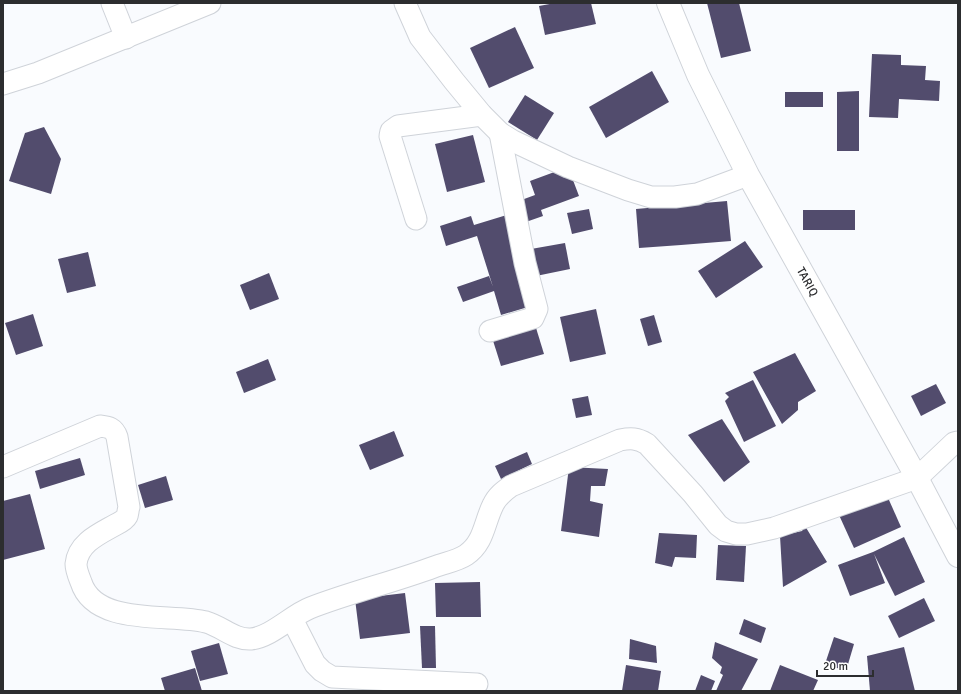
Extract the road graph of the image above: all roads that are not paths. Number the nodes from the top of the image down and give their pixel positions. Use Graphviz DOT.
graph roads {
  1 [pos="112,3"];
  2 [pos="210,3"];
  3 [pos="405,3"];
  4 [pos="668,3"];
  5 [pos="126,38"];
  6 [pos="3,84"];
  7 [pos="482,115"];
  8 [pos="500,133"];
  9 [pos="748,175"];
  10 [pos="416,219"];
  11 [pos="490,331"];
  12 [pos="958,442"];
  13 [pos="3,467"];
  14 [pos="917,478"];
  15 [pos="958,556"];
  16 [pos="292,618"];
  17 [pos="476,684"];
  1 -- 5 [label="street"];
  2 -- 5 [label="street"];
  3 -- 7 [label="street"];
  4 -- 9 [label="main road, TARIQ"];
  5 -- 6 [label="street"];
  7 -- 8 [label="street"];
  7 -- 10 [label="street"];
  8 -- 9 [label="street"];
  8 -- 11 [label="street"];
  9 -- 14 [label="main road, TARIQ"];
  12 -- 14 [label="street"];
  13 -- 16 [label="street"];
  14 -- 15 [label="main road, TARIQ"];
  14 -- 16 [label="street"];
  16 -- 17 [label="street"];
}
